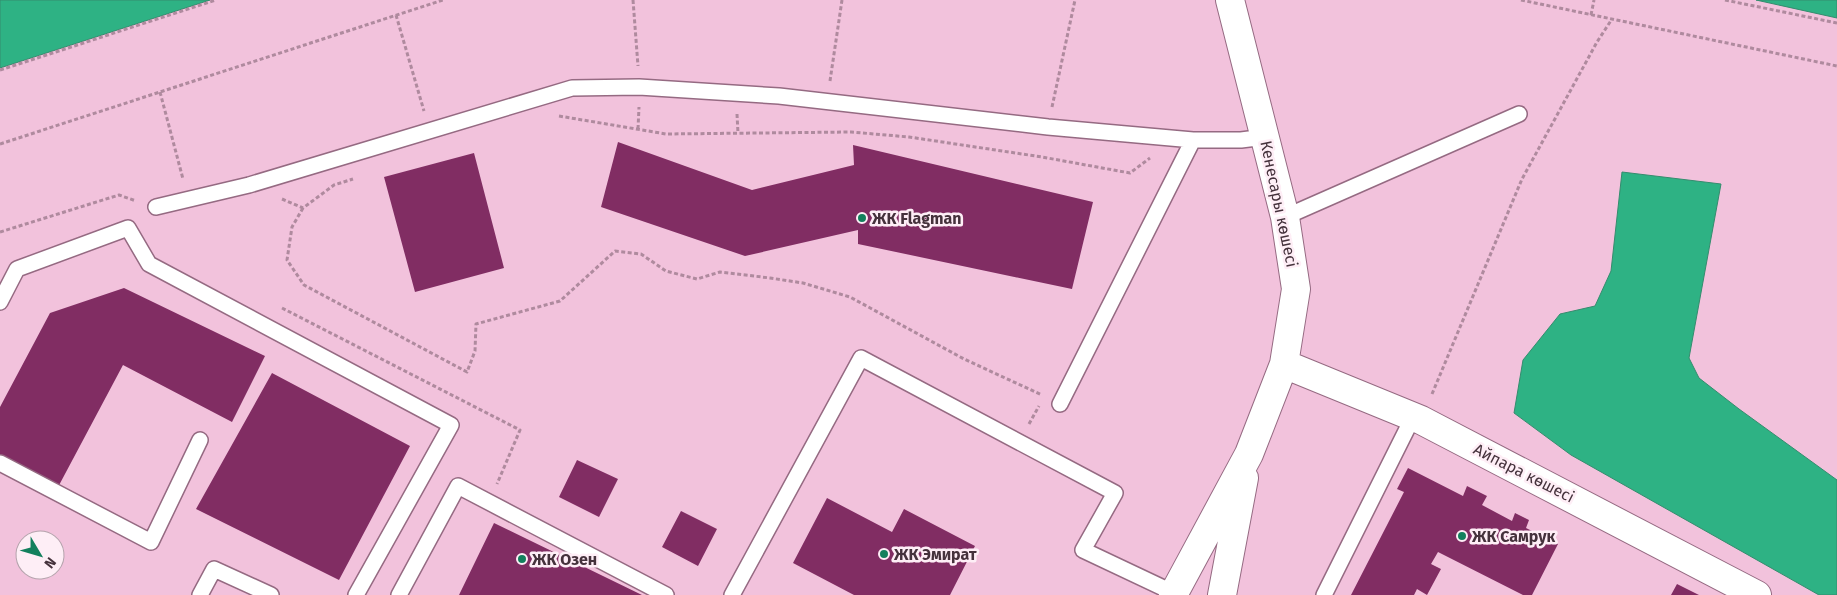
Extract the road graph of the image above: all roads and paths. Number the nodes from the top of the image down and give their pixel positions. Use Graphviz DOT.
graph roads {
  1 [pos="216,0"];
  2 [pos="443,0"];
  3 [pos="842,0"];
  4 [pos="1075,0"];
  5 [pos="1230,0"];
  6 [pos="1521,0"];
  7 [pos="1594,0"];
  8 [pos="1725,0"];
  9 [pos="396,15"];
  10 [pos="1592,15"];
  11 [pos="1612,19"];
  12 [pos="1837,22"];
  13 [pos="1837,66"];
  14 [pos="0,70"];
  15 [pos="160,92"];
  16 [pos="827,102"];
  17 [pos="552,114"];
  18 [pos="1519,114"];
  19 [pos="1048,127"];
  20 [pos="430,130"];
  21 [pos="823,132"];
  22 [pos="1265,137"];
  23 [pos="1193,140"];
  24 [pos="0,144"];
  25 [pos="1154,156"];
  26 [pos="1042,157"];
  27 [pos="362,176"];
  28 [pos="249,185"];
  29 [pos="189,199"];
  30 [pos="156,207"];
  31 [pos="302,208"];
  32 [pos="1285,218"];
  33 [pos="0,232"];
  34 [pos="0,302"];
  35 [pos="1284,364"];
  36 [pos="1044,396"];
  37 [pos="1060,404"];
  38 [pos="1417,418"];
  39 [pos="200,440"];
  40 [pos="1019,442"];
  41 [pos="1248,454"];
  42 [pos="0,463"];
  43 [pos="1173,594"];
  44 [pos="200,595"];
  45 [pos="270,595"];
  46 [pos="356,595"];
  47 [pos="399,595"];
  48 [pos="666,595"];
  49 [pos="732,595"];
  50 [pos="1222,595"];
  51 [pos="1324,595"];
  52 [pos="1757,595"];
  1 -- 14 [label="path"];
  2 -- 9 [label="path"];
  3 -- 16 [label="path"];
  4 -- 19 [label="path"];
  5 -- 22 [label="street, Кенесары көшесі"];
  6 -- 10 [label="path"];
  7 -- 10 [label="path"];
  8 -- 12 [label="path"];
  9 -- 15 [label="path"];
  9 -- 20 [label="path"];
  10 -- 11 [label="path"];
  11 -- 13 [label="path"];
  11 -- 38 [label="path"];
  15 -- 24 [label="path"];
  15 -- 29 [label="path"];
  16 -- 19 [label="lane"];
  16 -- 20 [label="lane"];
  16 -- 21 [label="path"];
  17 -- 21 [label="path"];
  18 -- 32 [label="lane"];
  19 -- 23 [label="lane"];
  19 -- 26 [label="path"];
  20 -- 28 [label="lane"];
  21 -- 26 [label="path"];
  22 -- 23 [label="lane"];
  22 -- 32 [label="street, Кенесары көшесі"];
  23 -- 37 [label="lane"];
  25 -- 26 [label="path"];
  27 -- 31 [label="path"];
  28 -- 29 [label="lane"];
  28 -- 31 [label="path"];
  29 -- 30 [label="lane"];
  30 -- 33 [label="path"];
  31 -- 36 [label="path"];
  32 -- 35 [label="street, Кенесары көшесі"];
  34 -- 46 [label="lane"];
  35 -- 38 [label="street, Айпара көшесі"];
  35 -- 41 [label="street, Кенесары көшесі"];
  36 -- 37 [label="path"];
  36 -- 40 [label="path"];
  38 -- 51 [label="lane"];
  38 -- 52 [label="street, Айпара көшесі"];
  39 -- 42 [label="lane"];
  40 -- 43 [label="lane"];
  40 -- 49 [label="lane"];
  41 -- 43 [label="street, Кенесары көшесі"];
  41 -- 50 [label="street"];
  44 -- 45 [label="lane"];
  47 -- 48 [label="lane"];
}
